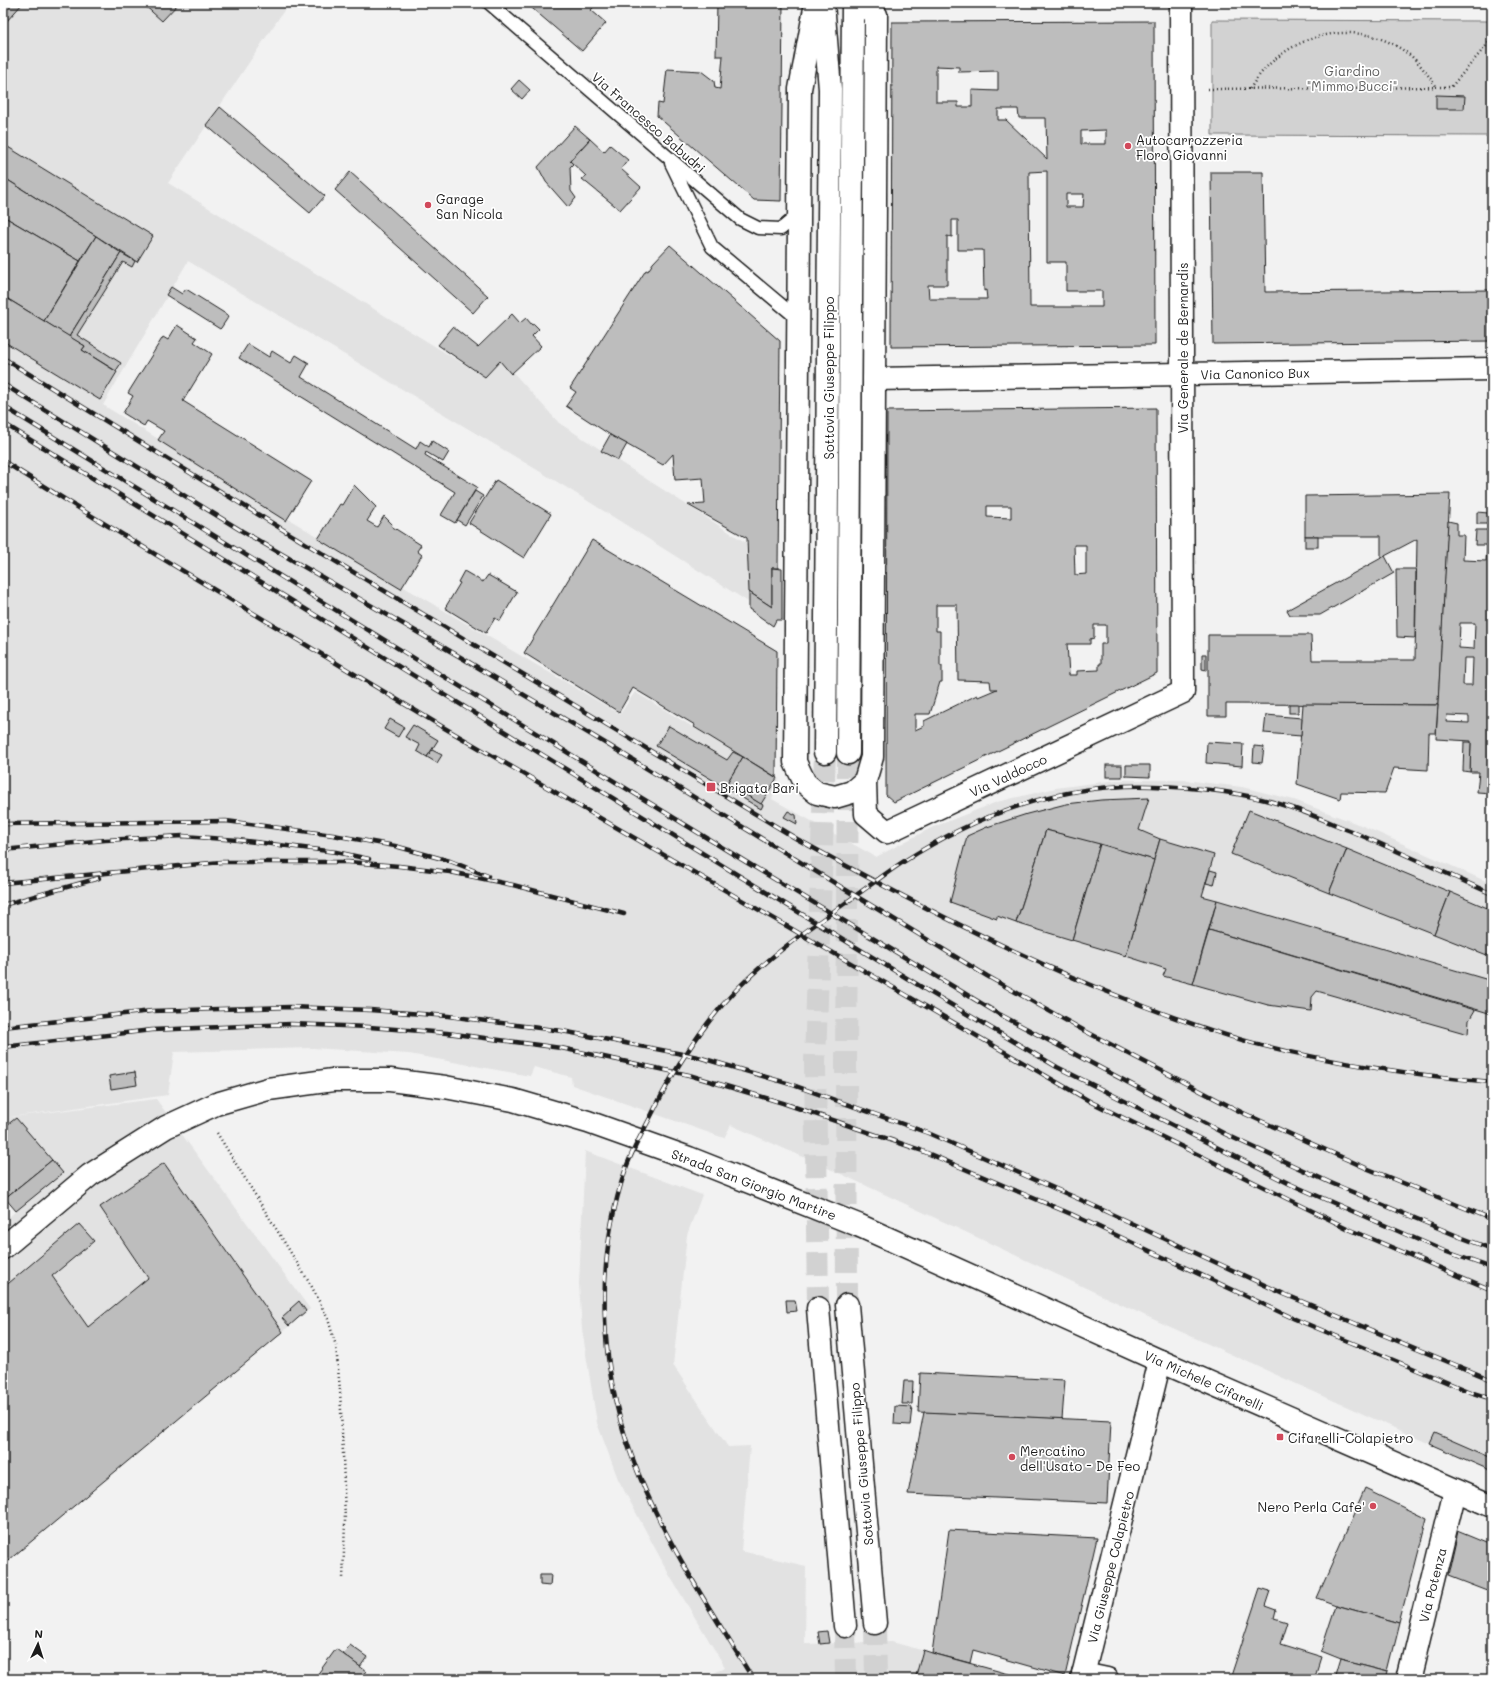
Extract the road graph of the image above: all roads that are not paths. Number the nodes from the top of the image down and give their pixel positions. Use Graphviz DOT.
graph roads {
  1 [pos="489,3"];
  2 [pos="816,3"];
  3 [pos="823,3"];
  4 [pos="853,3"];
  5 [pos="863,3"];
  6 [pos="1181,3"];
  7 [pos="668,158"];
  8 [pos="799,214"];
  9 [pos="798,318"];
  10 [pos="1492,369"];
  11 [pos="1182,374"];
  12 [pos="874,379"];
  13 [pos="1183,692"];
  14 [pos="825,752"];
  15 [pos="848,753"];
  16 [pos="865,781"];
  17 [pos="3,1248"];
  18 [pos="917,1251"];
  19 [pos="847,1305"];
  20 [pos="818,1308"];
  21 [pos="1160,1361"];
  22 [pos="1455,1491"];
  23 [pos="1492,1506"];
  24 [pos="875,1623"];
  25 [pos="845,1626"];
  26 [pos="1083,1676"];
  27 [pos="1107,1679"];
  28 [pos="1409,1679"];
  1 -- 7 [label="lane, Via Francesco Babudri"];
  2 -- 8 [label="street"];
  3 -- 14 [label="street, Sottovia Giuseppe Filippo"];
  4 -- 15 [label="street, Sottovia Giuseppe Filippo"];
  5 -- 12 [label="street"];
  6 -- 11 [label="street, Via Generale de Bernardis"];
  7 -- 8 [label="lane, Via Francesco Babudri"];
  7 -- 9 [label="lane"];
  8 -- 9 [label="street"];
  9 -- 16 [label="street"];
  10 -- 11 [label="street, Via Canonico Bux"];
  11 -- 12 [label="street, Via Canonico Bux"];
  11 -- 13 [label="street, Via Generale de Bernardis"];
  12 -- 16 [label="street"];
  13 -- 16 [label="street, Via Valdocco"];
  17 -- 18 [label="street, Strada San Giorgio Martire"];
  18 -- 21 [label="street, Via Michele Cifarelli"];
  19 -- 24 [label="street, Sottovia Giuseppe Filippo"];
  20 -- 25 [label="street"];
  21 -- 22 [label="street, Via Michele Cifarelli"];
  21 -- 26 [label="street, Via Giuseppe Colapietro"];
  22 -- 23 [label="street, Via Michele Cifarelli"];
  22 -- 28 [label="street, Via Potenza"];
  26 -- 27 [label="street"];
}
